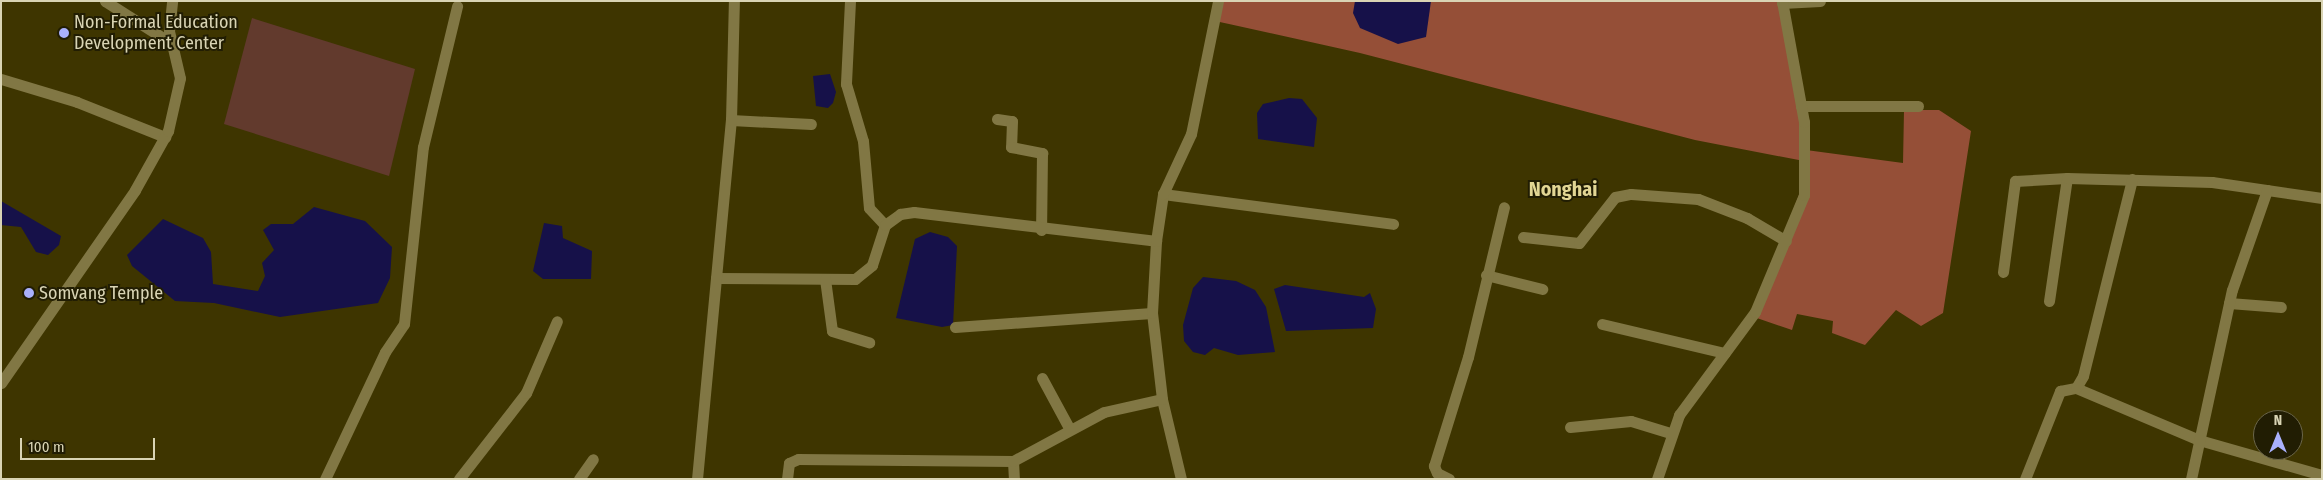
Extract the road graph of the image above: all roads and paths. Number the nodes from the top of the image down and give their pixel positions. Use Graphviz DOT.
graph roads {
  1 [pos="106,1"];
  2 [pos="172,1"];
  3 [pos="734,1"];
  4 [pos="850,1"];
  5 [pos="1218,1"];
  6 [pos="1820,1"];
  7 [pos="1782,2"];
  8 [pos="457,6"];
  9 [pos="171,43"];
  10 [pos="1,79"];
  11 [pos="1801,106"];
  12 [pos="1918,106"];
  13 [pos="997,119"];
  14 [pos="732,120"];
  15 [pos="811,124"];
  16 [pos="165,137"];
  17 [pos="2067,178"];
  18 [pos="2132,179"];
  19 [pos="2267,190"];
  20 [pos="1163,194"];
  21 [pos="2322,198"];
  22 [pos="1504,207"];
  23 [pos="1394,224"];
  24 [pos="885,225"];
  25 [pos="1041,230"];
  26 [pos="1523,237"];
  27 [pos="1156,241"];
  28 [pos="1786,241"];
  29 [pos="2003,272"];
  30 [pos="1486,275"];
  31 [pos="716,278"];
  32 [pos="824,279"];
  33 [pos="1542,289"];
  34 [pos="2049,300"];
  35 [pos="2230,303"];
  36 [pos="2281,307"];
  37 [pos="1152,313"];
  38 [pos="557,321"];
  39 [pos="1602,324"];
  40 [pos="955,327"];
  41 [pos="869,342"];
  42 [pos="1725,353"];
  43 [pos="1042,378"];
  44 [pos="1,383"];
  45 [pos="2076,388"];
  46 [pos="1162,399"];
  47 [pos="1570,427"];
  48 [pos="1069,428"];
  49 [pos="1670,433"];
  50 [pos="2199,440"];
  51 [pos="593,459"];
  52 [pos="1013,461"];
  53 [pos="2322,475"];
  54 [pos="325,479"];
  55 [pos="459,479"];
  56 [pos="579,479"];
  57 [pos="697,479"];
  58 [pos="787,479"];
  59 [pos="1014,479"];
  60 [pos="1181,479"];
  61 [pos="1449,479"];
  62 [pos="1657,479"];
  63 [pos="2025,479"];
  64 [pos="2191,479"];
  1 -- 9 [label="street"];
  2 -- 9 [label="street"];
  3 -- 14 [label="street"];
  4 -- 24 [label="street"];
  5 -- 20 [label="street"];
  6 -- 7 [label="street"];
  7 -- 11 [label="street"];
  8 -- 54 [label="street"];
  9 -- 16 [label="street"];
  10 -- 16 [label="street"];
  11 -- 12 [label="street"];
  11 -- 28 [label="street"];
  13 -- 25 [label="street"];
  14 -- 15 [label="street"];
  14 -- 31 [label="street"];
  16 -- 44 [label="street"];
  17 -- 18 [label="street"];
  17 -- 29 [label="street"];
  17 -- 34 [label="street"];
  18 -- 19 [label="street"];
  18 -- 45 [label="street"];
  19 -- 21 [label="street"];
  19 -- 35 [label="street"];
  20 -- 23 [label="street"];
  20 -- 27 [label="street"];
  22 -- 30 [label="street"];
  24 -- 25 [label="street"];
  24 -- 32 [label="street"];
  25 -- 27 [label="street"];
  26 -- 28 [label="street"];
  27 -- 37 [label="street"];
  28 -- 42 [label="street"];
  30 -- 33 [label="street"];
  30 -- 61 [label="street"];
  31 -- 32 [label="street"];
  31 -- 57 [label="street"];
  32 -- 41 [label="street"];
  35 -- 36 [label="street"];
  35 -- 50 [label="street"];
  37 -- 40 [label="street"];
  37 -- 46 [label="street"];
  38 -- 55 [label="street"];
  39 -- 42 [label="street"];
  42 -- 49 [label="street"];
  43 -- 48 [label="street"];
  45 -- 50 [label="street"];
  45 -- 63 [label="street"];
  46 -- 48 [label="street"];
  46 -- 60 [label="street"];
  47 -- 49 [label="street"];
  48 -- 52 [label="street"];
  49 -- 62 [label="street"];
  50 -- 53 [label="street"];
  50 -- 64 [label="street"];
  51 -- 56 [label="street"];
  52 -- 58 [label="street"];
  52 -- 59 [label="street"];
}
